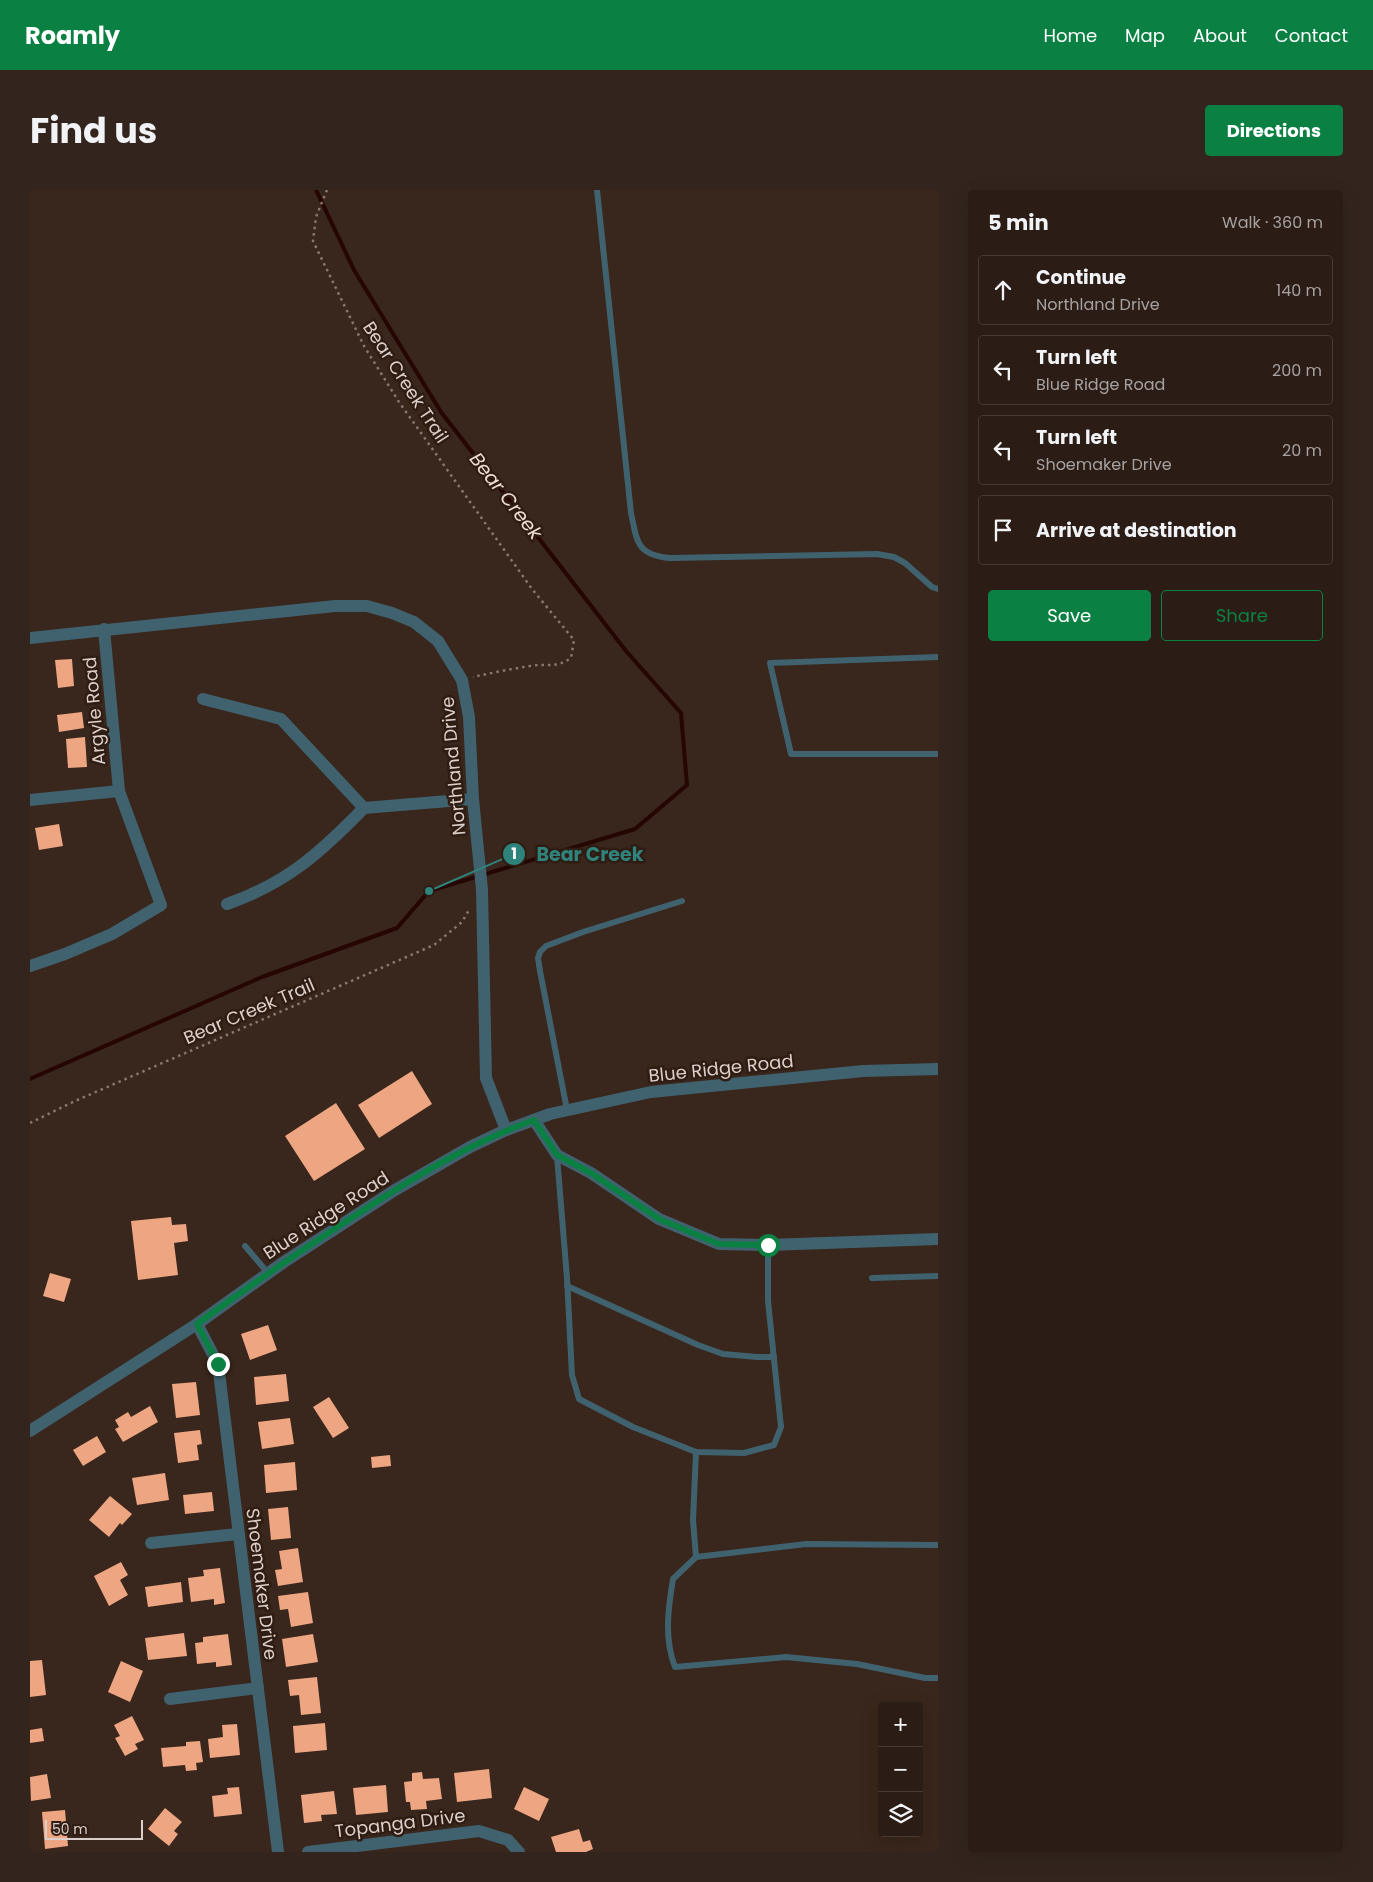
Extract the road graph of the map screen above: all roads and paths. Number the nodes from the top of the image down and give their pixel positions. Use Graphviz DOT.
graph roads {
  1 [pos="327,190"];
  2 [pos="597,190"];
  3 [pos="938,589"];
  4 [pos="104,629"];
  5 [pos="30,638"];
  6 [pos="938,657"];
  7 [pos="469,678"];
  8 [pos="203,699"];
  9 [pos="938,754"];
  10 [pos="119,791"];
  11 [pos="473,799"];
  12 [pos="30,800"];
  13 [pos="364,808"];
  14 [pos="682,901"];
  15 [pos="227,904"];
  16 [pos="469,910"];
  17 [pos="30,966"];
  18 [pos="938,1069"];
  19 [pos="568,1110"];
  20 [pos="534,1120"];
  21 [pos="30,1123"];
  22 [pos="506,1130"];
  23 [pos="557,1155"];
  24 [pos="938,1239"];
  25 [pos="768,1245"];
  26 [pos="245,1246"];
  27 [pos="268,1274"];
  28 [pos="938,1276"];
  29 [pos="872,1278"];
  30 [pos="568,1286"];
  31 [pos="197,1324"];
  32 [pos="774,1357"];
  33 [pos="30,1431"];
  34 [pos="696,1452"];
  35 [pos="238,1534"];
  36 [pos="151,1543"];
  37 [pos="938,1545"];
  38 [pos="696,1557"];
  39 [pos="938,1678"];
  40 [pos="258,1688"];
  41 [pos="170,1699"];
  42 [pos="278,1852"];
  43 [pos="308,1852"];
  44 [pos="519,1852"];
  1 -- 7 [label="path, Bear Creek Trail"];
  2 -- 3 [label="lane"];
  4 -- 5 [label="street, Northland Drive"];
  4 -- 10 [label="street, Argyle Road"];
  4 -- 11 [label="street, Northland Drive"];
  6 -- 9 [label="lane"];
  8 -- 13 [label="street"];
  10 -- 12 [label="street"];
  10 -- 17 [label="street, Argyle Road"];
  11 -- 13 [label="street"];
  11 -- 22 [label="street, Northland Drive"];
  13 -- 15 [label="street"];
  14 -- 19 [label="lane"];
  16 -- 21 [label="path, Bear Creek Trail"];
  18 -- 19 [label="street, Blue Ridge Road"];
  19 -- 20 [label="street, Blue Ridge Road"];
  20 -- 22 [label="street, Blue Ridge Road"];
  20 -- 23 [label="street"];
  22 -- 27 [label="street, Blue Ridge Road"];
  23 -- 25 [label="street"];
  23 -- 30 [label="lane"];
  24 -- 25 [label="street"];
  25 -- 32 [label="lane"];
  26 -- 27 [label="lane"];
  27 -- 31 [label="street, Blue Ridge Road"];
  28 -- 29 [label="lane"];
  30 -- 32 [label="lane"];
  30 -- 34 [label="lane"];
  31 -- 33 [label="street, Blue Ridge Road"];
  31 -- 35 [label="street, Shoemaker Drive"];
  32 -- 34 [label="lane"];
  34 -- 38 [label="lane"];
  35 -- 36 [label="street"];
  35 -- 40 [label="street, Shoemaker Drive"];
  37 -- 38 [label="lane"];
  38 -- 39 [label="lane"];
  40 -- 41 [label="street"];
  40 -- 42 [label="street, Shoemaker Drive"];
  43 -- 44 [label="street, Topanga Drive"];
}
